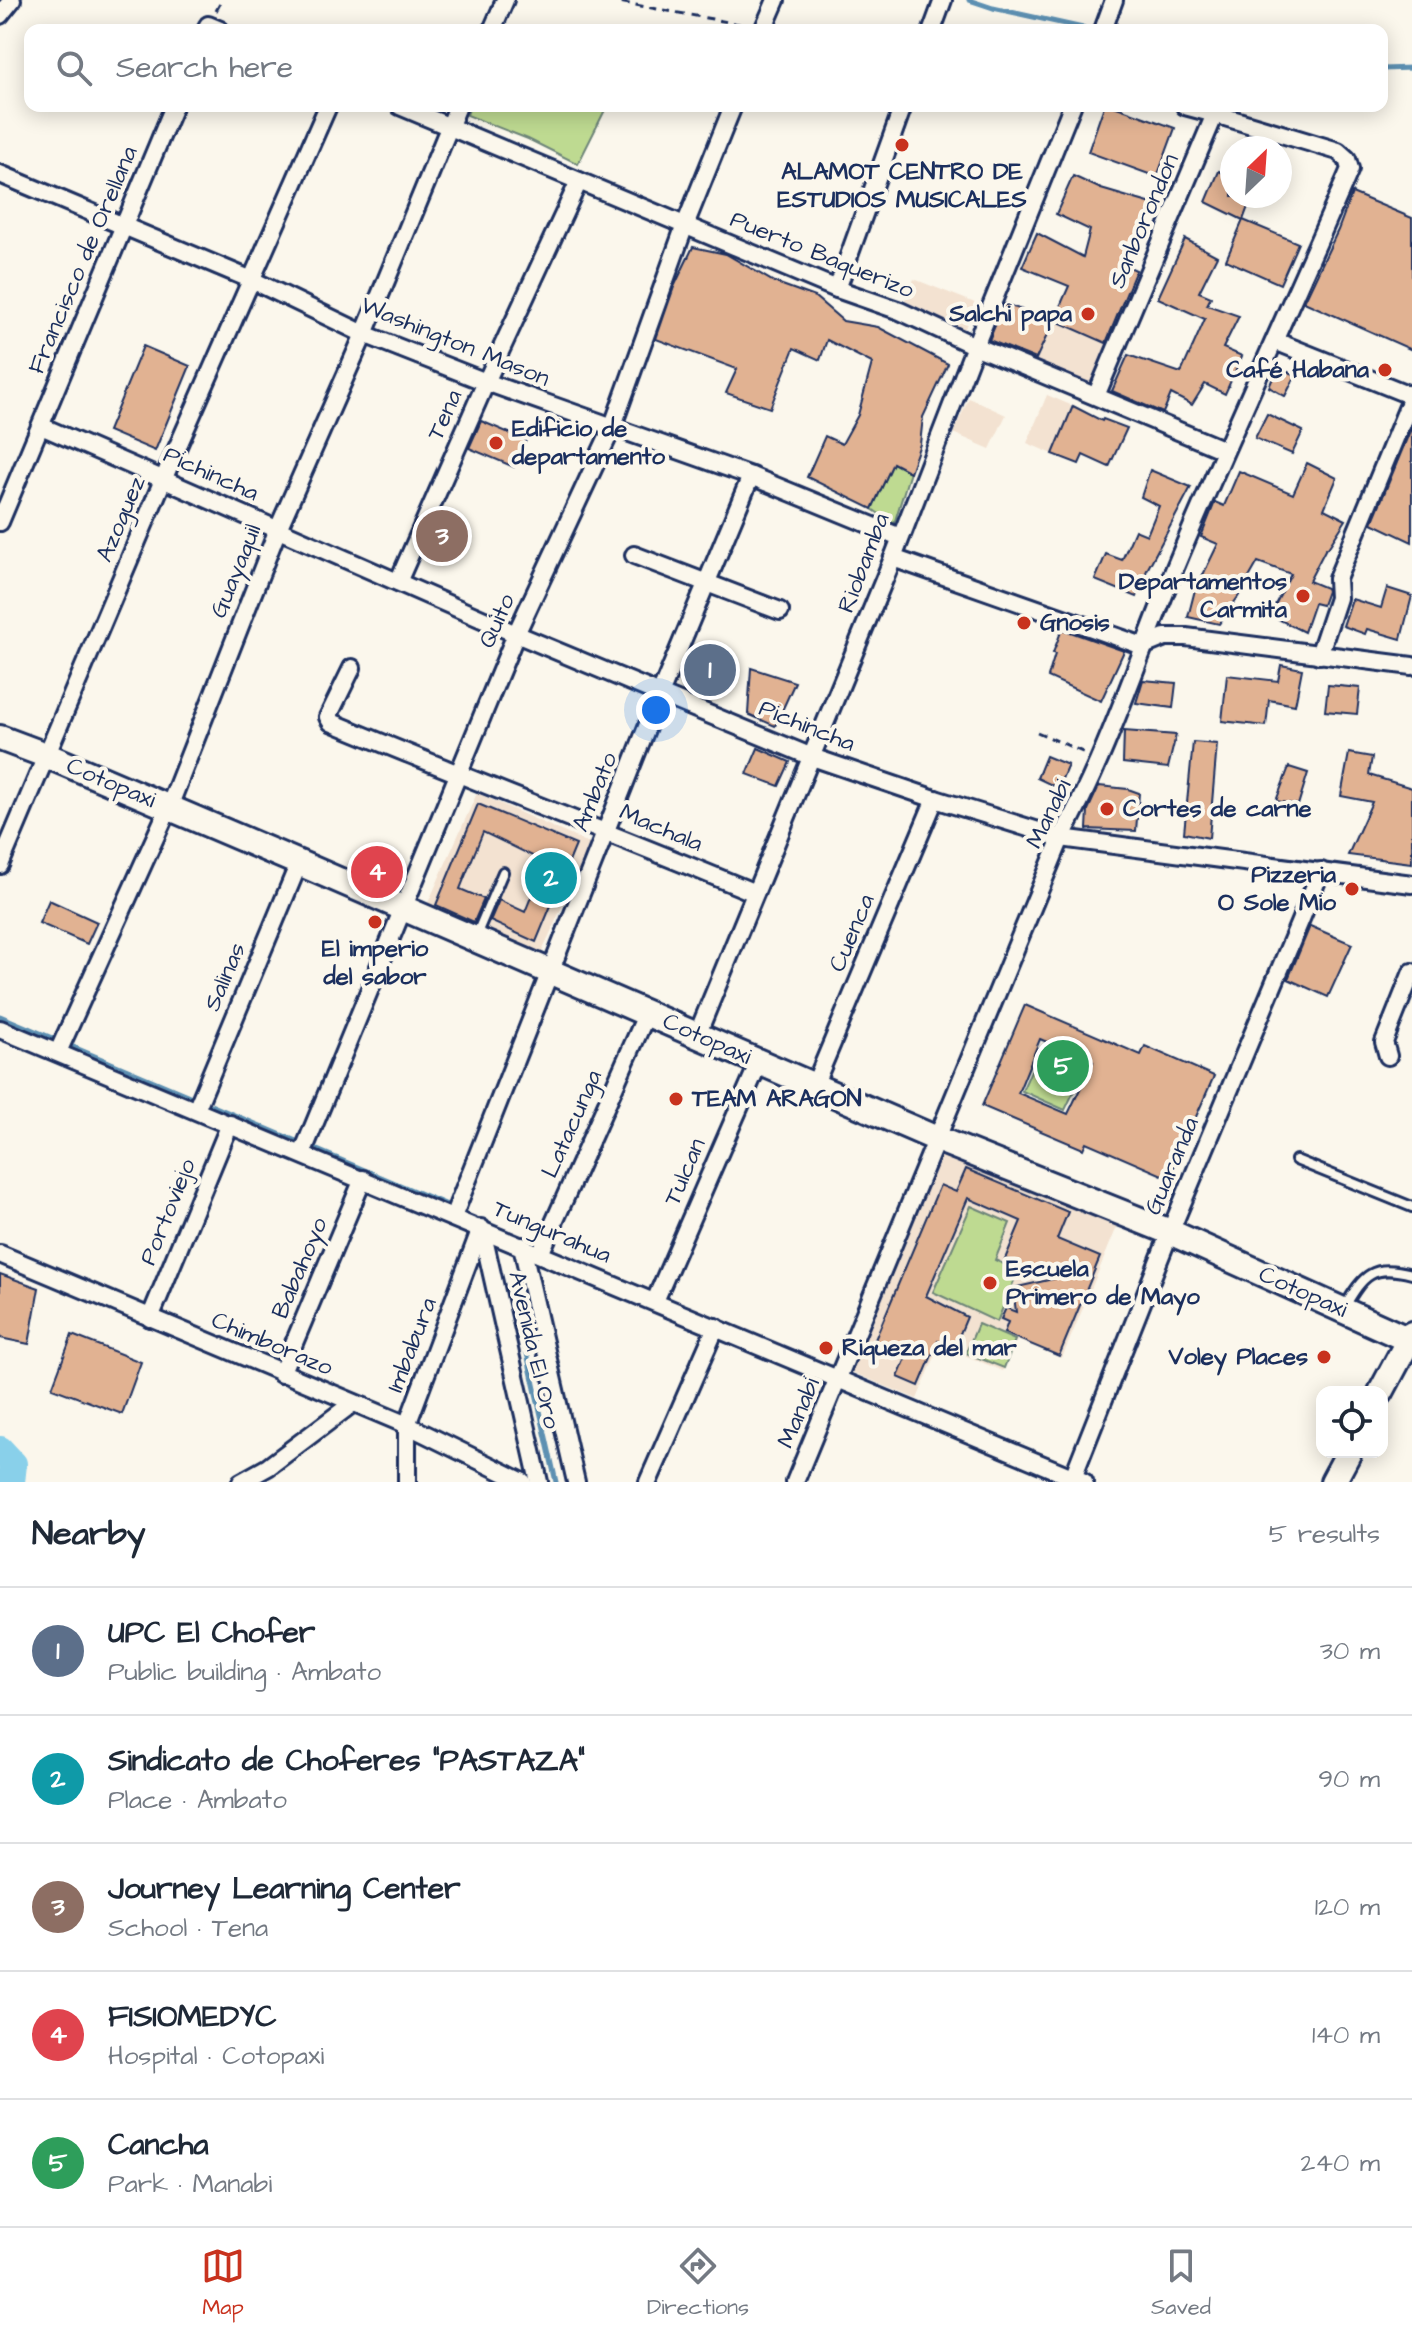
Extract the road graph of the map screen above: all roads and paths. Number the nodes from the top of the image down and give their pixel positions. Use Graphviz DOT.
graph roads {
  1 [pos="12,0"];
  2 [pos="505,0"];
  3 [pos="608,0"];
  4 [pos="776,0"];
  5 [pos="943,0"];
  6 [pos="1113,1"];
  7 [pos="0,15"];
  8 [pos="495,24"];
  9 [pos="733,24"];
  10 [pos="766,24"];
  11 [pos="934,24"];
  12 [pos="1105,24"];
  13 [pos="171,112"];
  14 [pos="325,112"];
  15 [pos="415,112"];
  16 [pos="456,112"];
  17 [pos="731,112"];
  18 [pos="901,112"];
  19 [pos="1070,112"];
  20 [pos="1208,112"];
  21 [pos="1215,114"];
  22 [pos="450,126"];
  23 [pos="0,174"];
  24 [pos="579,181"];
  25 [pos="124,225"];
  26 [pos="685,225"];
  27 [pos="252,280"];
  28 [pos="837,289"];
  29 [pos="364,334"];
  30 [pos="1275,341"];
  31 [pos="975,346"];
  32 [pos="486,382"];
  33 [pos="1096,396"];
  34 [pos="1412,396"];
  35 [pos="41,426"];
  36 [pos="612,428"];
  37 [pos="1224,450"];
  38 [pos="751,476"];
  39 [pos="163,480"];
  40 [pos="0,522"];
  41 [pos="278,529"];
  42 [pos="900,537"];
  43 [pos="634,555"];
  44 [pos="893,558"];
  45 [pos="398,582"];
  46 [pos="707,583"];
  47 [pos="780,611"];
  48 [pos="516,634"];
  49 [pos="1143,646"];
  50 [pos="1319,655"];
  51 [pos="1412,666"];
  52 [pos="352,668"];
  53 [pos="660,694"];
  54 [pos="1037,732"];
  55 [pos="0,738"];
  56 [pos="48,756"];
  57 [pos="812,757"];
  58 [pos="1100,759"];
  59 [pos="458,775"];
  60 [pos="935,799"];
  61 [pos="169,807"];
  62 [pos="605,830"];
  63 [pos="1061,838"];
  64 [pos="299,863"];
  65 [pos="0,865"];
  66 [pos="1321,871"];
  67 [pos="503,872"];
  68 [pos="1412,884"];
  69 [pos="755,893"];
  70 [pos="403,908"];
  71 [pos="474,938"];
  72 [pos="550,971"];
  73 [pos="1412,972"];
  74 [pos="647,1013"];
  75 [pos="0,1029"];
  76 [pos="697,1035"];
  77 [pos="58,1052"];
  78 [pos="1388,1056"];
  79 [pos="759,1062"];
  80 [pos="814,1086"];
  81 [pos="196,1109"];
  82 [pos="230,1124"];
  83 [pos="937,1139"];
  84 [pos="302,1153"];
  85 [pos="1296,1160"];
  86 [pos="363,1179"];
  87 [pos="1412,1207"];
  88 [pos="453,1216"];
  89 [pos="481,1228"];
  90 [pos="1170,1232"];
  91 [pos="522,1246"];
  92 [pos="0,1254"];
  93 [pos="540,1254"];
  94 [pos="1412,1274"];
  95 [pos="655,1301"];
  96 [pos="1342,1310"];
  97 [pos="150,1318"];
  98 [pos="716,1327"];
  99 [pos="1411,1339"];
  100 [pos="281,1374"];
  101 [pos="839,1379"];
  102 [pos="1384,1386"];
  103 [pos="353,1403"];
  104 [pos="407,1425"];
  105 [pos="1346,1458"];
  106 [pos="268,1474"];
  107 [pos="1076,1480"];
  108 [pos="241,1482"];
  109 [pos="407,1482"];
  110 [pos="523,1482"];
  111 [pos="539,1482"];
  112 [pos="576,1482"];
  113 [pos="648,1482"];
  114 [pos="795,1482"];
  115 [pos="1333,1482"];
  1 -- 7 [label="street"];
  2 -- 8 [label="street"];
  3 -- 9 [label="path"];
  4 -- 10 [label="street"];
  5 -- 11 [label="street"];
  6 -- 12 [label="street"];
  13 -- 25 [label="street, Francisco de Orellana"];
  14 -- 27 [label="street, Azoguez"];
  15 -- 22 [label="street, Puerto Baquerizo"];
  16 -- 22 [label="street, Guayaquil"];
  17 -- 26 [label="street, Quito"];
  18 -- 28 [label="street"];
  19 -- 31 [label="street, Riobamba"];
  20 -- 21 [label="street"];
  21 -- 30 [label="street, Manabi"];
  21 -- 33 [label="street, Sanborondon"];
  22 -- 24 [label="street, Puerto Baquerizo"];
  22 -- 29 [label="street, Guayaquil"];
  23 -- 25 [label="street, Washington Mason"];
  24 -- 26 [label="street, Puerto Baquerizo"];
  24 -- 32 [label="street, Tena"];
  25 -- 27 [label="street, Washington Mason"];
  25 -- 35 [label="street, Francisco de Orellana"];
  26 -- 28 [label="street, Puerto Baquerizo"];
  26 -- 36 [label="street, Quito"];
  27 -- 29 [label="street, Washington Mason"];
  27 -- 39 [label="street, Azoguez"];
  28 -- 31 [label="street, Puerto Baquerizo"];
  29 -- 32 [label="street, Washington Mason"];
  29 -- 41 [label="street, Guayaquil"];
  30 -- 34 [label="street"];
  30 -- 37 [label="street, Manabi"];
  31 -- 33 [label="street, Puerto Baquerizo"];
  31 -- 42 [label="street, Riobamba"];
  32 -- 36 [label="street, Washington Mason"];
  32 -- 45 [label="street, Tena"];
  33 -- 37 [label="street, Puerto Baquerizo"];
  34 -- 50 [label="street"];
  35 -- 39 [label="street, Pichincha"];
  35 -- 40 [label="street, Francisco de Orellana"];
  36 -- 38 [label="street, Washington Mason"];
  36 -- 48 [label="street, Quito"];
  37 -- 49 [label="street, Manabi"];
  38 -- 42 [label="street, Washington Mason"];
  38 -- 46 [label="street, Ambato"];
  39 -- 41 [label="street, Pichincha"];
  39 -- 56 [label="street, Azoguez"];
  41 -- 45 [label="street, Pichincha"];
  41 -- 61 [label="street, Guayaquil"];
  42 -- 44 [label="street, Riobamba"];
  43 -- 46 [label="street"];
  44 -- 49 [label="street"];
  44 -- 57 [label="street, Riobamba"];
  45 -- 48 [label="street, Pichincha"];
  46 -- 47 [label="street"];
  46 -- 53 [label="street, Ambato"];
  48 -- 53 [label="street, Pichincha"];
  48 -- 59 [label="street, Quito"];
  49 -- 50 [label="street"];
  49 -- 58 [label="street, Manabi"];
  50 -- 51 [label="street"];
  52 -- 59 [label="street, Machala"];
  53 -- 57 [label="street, Pichincha"];
  53 -- 62 [label="street, Ambato"];
  54 -- 58 [label="path"];
  55 -- 56 [label="street, Cotopaxi"];
  56 -- 61 [label="street, Cotopaxi"];
  56 -- 65 [label="street, Azoguez"];
  57 -- 60 [label="street, Pichincha"];
  57 -- 69 [label="street, Riobamba"];
  58 -- 63 [label="street, Manabi"];
  59 -- 62 [label="street, Machala"];
  59 -- 70 [label="street, Quito"];
  60 -- 63 [label="street, Pichincha"];
  60 -- 80 [label="street, Cuenca"];
  61 -- 64 [label="street, Cotopaxi"];
  61 -- 77 [label="street, Guayaquil"];
  62 -- 69 [label="street, Machala"];
  62 -- 72 [label="street, Ambato"];
  63 -- 66 [label="street, Pichincha"];
  63 -- 83 [label="street, Manabi"];
  64 -- 70 [label="street, Cotopaxi"];
  64 -- 81 [label="street, Salinas"];
  66 -- 68 [label="street, Pichincha"];
  66 -- 90 [label="street, Guaranda"];
  67 -- 71 [label="lane"];
  69 -- 76 [label="street, Riobamba"];
  70 -- 71 [label="street, Cotopaxi"];
  70 -- 84 [label="street, Quito"];
  71 -- 72 [label="street, Cotopaxi"];
  72 -- 74 [label="street, Cotopaxi"];
  72 -- 88 [label="street, Ambato"];
  73 -- 78 [label="street"];
  74 -- 76 [label="street, Cotopaxi"];
  74 -- 93 [label="street, Latacunga"];
  75 -- 77 [label="street, Tungurahua"];
  76 -- 79 [label="street, Cotopaxi"];
  77 -- 81 [label="street, Tungurahua"];
  79 -- 80 [label="street, Cotopaxi"];
  79 -- 95 [label="street, Tulcan"];
  80 -- 83 [label="street, Cotopaxi"];
  81 -- 82 [label="street, Tungurahua"];
  82 -- 84 [label="street, Tungurahua"];
  82 -- 97 [label="street, Portoviejo"];
  83 -- 90 [label="street, Cotopaxi"];
  83 -- 101 [label="street, Manabi"];
  84 -- 86 [label="street, Tungurahua"];
  85 -- 87 [label="lane"];
  86 -- 88 [label="street, Tungurahua"];
  86 -- 100 [label="street, Babahoyo"];
  88 -- 89 [label="street, Tungurahua"];
  89 -- 91 [label="street, Tungurahua"];
  89 -- 104 [label="street, Imbabura"];
  89 -- 111 [label="street, Avenida El Oro"];
  90 -- 96 [label="street, Cotopaxi"];
  90 -- 107 [label="street, Guaranda"];
  91 -- 93 [label="street, Tungurahua"];
  91 -- 112 [label="street"];
  92 -- 97 [label="street, Chimborazo"];
  93 -- 95 [label="street, Tungurahua"];
  94 -- 96 [label="lane"];
  95 -- 98 [label="street, Tungurahua"];
  96 -- 99 [label="street, Cotopaxi"];
  97 -- 100 [label="street, Chimborazo"];
  98 -- 101 [label="street, Tungurahua"];
  98 -- 113 [label="street"];
  99 -- 102 [label="street"];
  100 -- 103 [label="street, Chimborazo"];
  101 -- 107 [label="street, Tungurahua"];
  101 -- 114 [label="street, Manabi"];
  103 -- 104 [label="street, Chimborazo"];
  103 -- 106 [label="street"];
  104 -- 109 [label="street, Imbabura"];
  104 -- 110 [label="street, Chimborazo"];
  105 -- 115 [label="street"];
  106 -- 108 [label="street"];
}
